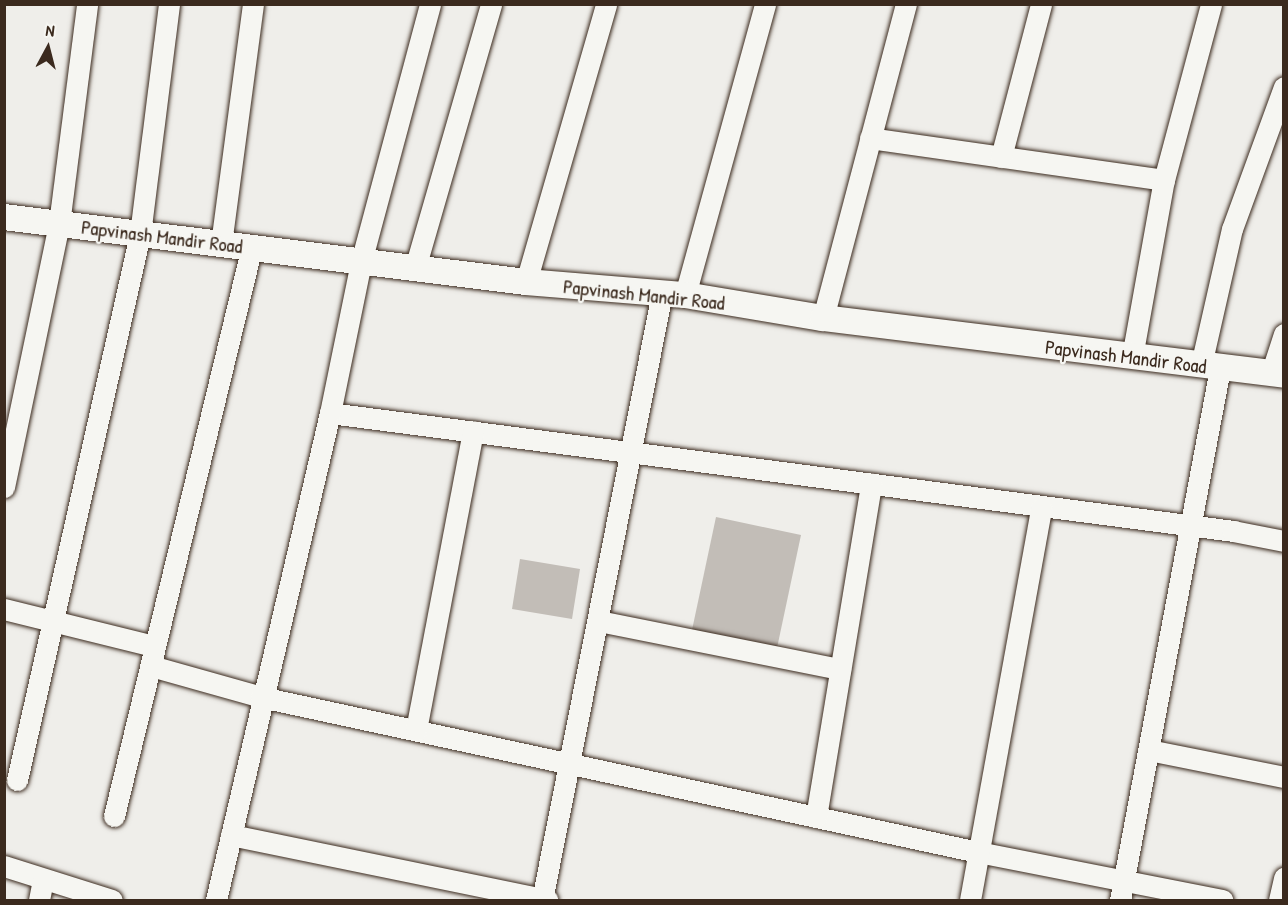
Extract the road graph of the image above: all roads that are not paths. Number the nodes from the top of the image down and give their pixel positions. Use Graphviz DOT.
graph roads {
  1 [pos="87,4"];
  2 [pos="169,4"];
  3 [pos="253,4"];
  4 [pos="430,4"];
  5 [pos="491,4"];
  6 [pos="606,4"];
  7 [pos="765,4"];
  8 [pos="906,4"];
  9 [pos="1041,4"];
  10 [pos="1212,4"];
  11 [pos="1283,89"];
  12 [pos="870,138"];
  13 [pos="1000,157"];
  14 [pos="1164,180"];
  15 [pos="4,217"];
  16 [pos="59,224"];
  17 [pos="140,234"];
  18 [pos="221,244"];
  19 [pos="252,246"];
  20 [pos="361,262"];
  21 [pos="415,268"];
  22 [pos="526,282"];
  23 [pos="673,294"];
  24 [pos="823,318"];
  25 [pos="1284,334"];
  26 [pos="1132,357"];
  27 [pos="1211,367"];
  28 [pos="1277,375"];
  29 [pos="330,413"];
  30 [pos="472,431"];
  31 [pos="632,451"];
  32 [pos="871,484"];
  33 [pos="4,487"];
  34 [pos="1041,508"];
  35 [pos="1191,526"];
  36 [pos="1284,541"];
  37 [pos="4,609"];
  38 [pos="53,621"];
  39 [pos="599,621"];
  40 [pos="153,656"];
  41 [pos="840,669"];
  42 [pos="261,697"];
  43 [pos="416,730"];
  44 [pos="1149,750"];
  45 [pos="570,764"];
  46 [pos="1284,777"];
  47 [pos="17,780"];
  48 [pos="114,816"];
  49 [pos="816,817"];
  50 [pos="231,835"];
  51 [pos="978,852"];
  52 [pos="4,866"];
  53 [pos="1284,878"];
  54 [pos="43,879"];
  55 [pos="1121,892"];
  56 [pos="39,900"];
  57 [pos="112,900"];
  58 [pos="216,900"];
  59 [pos="544,900"];
  60 [pos="970,900"];
  61 [pos="1222,900"];
  62 [pos="1279,900"];
  1 -- 16 [label="street"];
  2 -- 17 [label="street"];
  3 -- 18 [label="street"];
  4 -- 20 [label="street"];
  5 -- 21 [label="street"];
  6 -- 22 [label="street"];
  7 -- 23 [label="street"];
  8 -- 12 [label="street"];
  9 -- 13 [label="street"];
  10 -- 14 [label="street"];
  11 -- 27 [label="street"];
  12 -- 13 [label="street"];
  12 -- 24 [label="street"];
  13 -- 14 [label="street"];
  14 -- 26 [label="street"];
  15 -- 16 [label="street, Papvinash Mandir Road"];
  16 -- 17 [label="street, Papvinash Mandir Road"];
  16 -- 33 [label="street"];
  17 -- 18 [label="street, Papvinash Mandir Road"];
  17 -- 38 [label="street"];
  18 -- 19 [label="street, Papvinash Mandir Road"];
  19 -- 20 [label="street, Papvinash Mandir Road"];
  19 -- 40 [label="street"];
  20 -- 21 [label="street, Papvinash Mandir Road"];
  20 -- 29 [label="street"];
  21 -- 22 [label="street, Papvinash Mandir Road"];
  22 -- 23 [label="street, Papvinash Mandir Road"];
  23 -- 24 [label="street, Papvinash Mandir Road"];
  23 -- 31 [label="street"];
  24 -- 26 [label="street, Papvinash Mandir Road"];
  25 -- 28 [label="street"];
  26 -- 27 [label="street, Papvinash Mandir Road"];
  27 -- 28 [label="street, Papvinash Mandir Road"];
  27 -- 35 [label="street"];
  29 -- 30 [label="street"];
  29 -- 42 [label="street"];
  30 -- 31 [label="street"];
  30 -- 43 [label="street"];
  31 -- 32 [label="street"];
  31 -- 39 [label="street"];
  32 -- 34 [label="street"];
  32 -- 41 [label="street"];
  34 -- 35 [label="street"];
  34 -- 51 [label="street"];
  35 -- 36 [label="street"];
  35 -- 44 [label="street"];
  37 -- 38 [label="street"];
  38 -- 40 [label="street"];
  38 -- 47 [label="street"];
  39 -- 41 [label="street"];
  39 -- 45 [label="street"];
  40 -- 42 [label="street"];
  40 -- 48 [label="street"];
  41 -- 49 [label="street"];
  42 -- 43 [label="street"];
  42 -- 50 [label="street"];
  43 -- 45 [label="street"];
  44 -- 46 [label="street"];
  44 -- 55 [label="street"];
  45 -- 49 [label="street"];
  45 -- 59 [label="street"];
  49 -- 51 [label="street"];
  50 -- 58 [label="street"];
  50 -- 59 [label="street"];
  51 -- 55 [label="street"];
  51 -- 60 [label="street"];
  52 -- 54 [label="street"];
  53 -- 62 [label="street"];
  54 -- 56 [label="street"];
  54 -- 57 [label="street"];
  55 -- 61 [label="street"];
}
